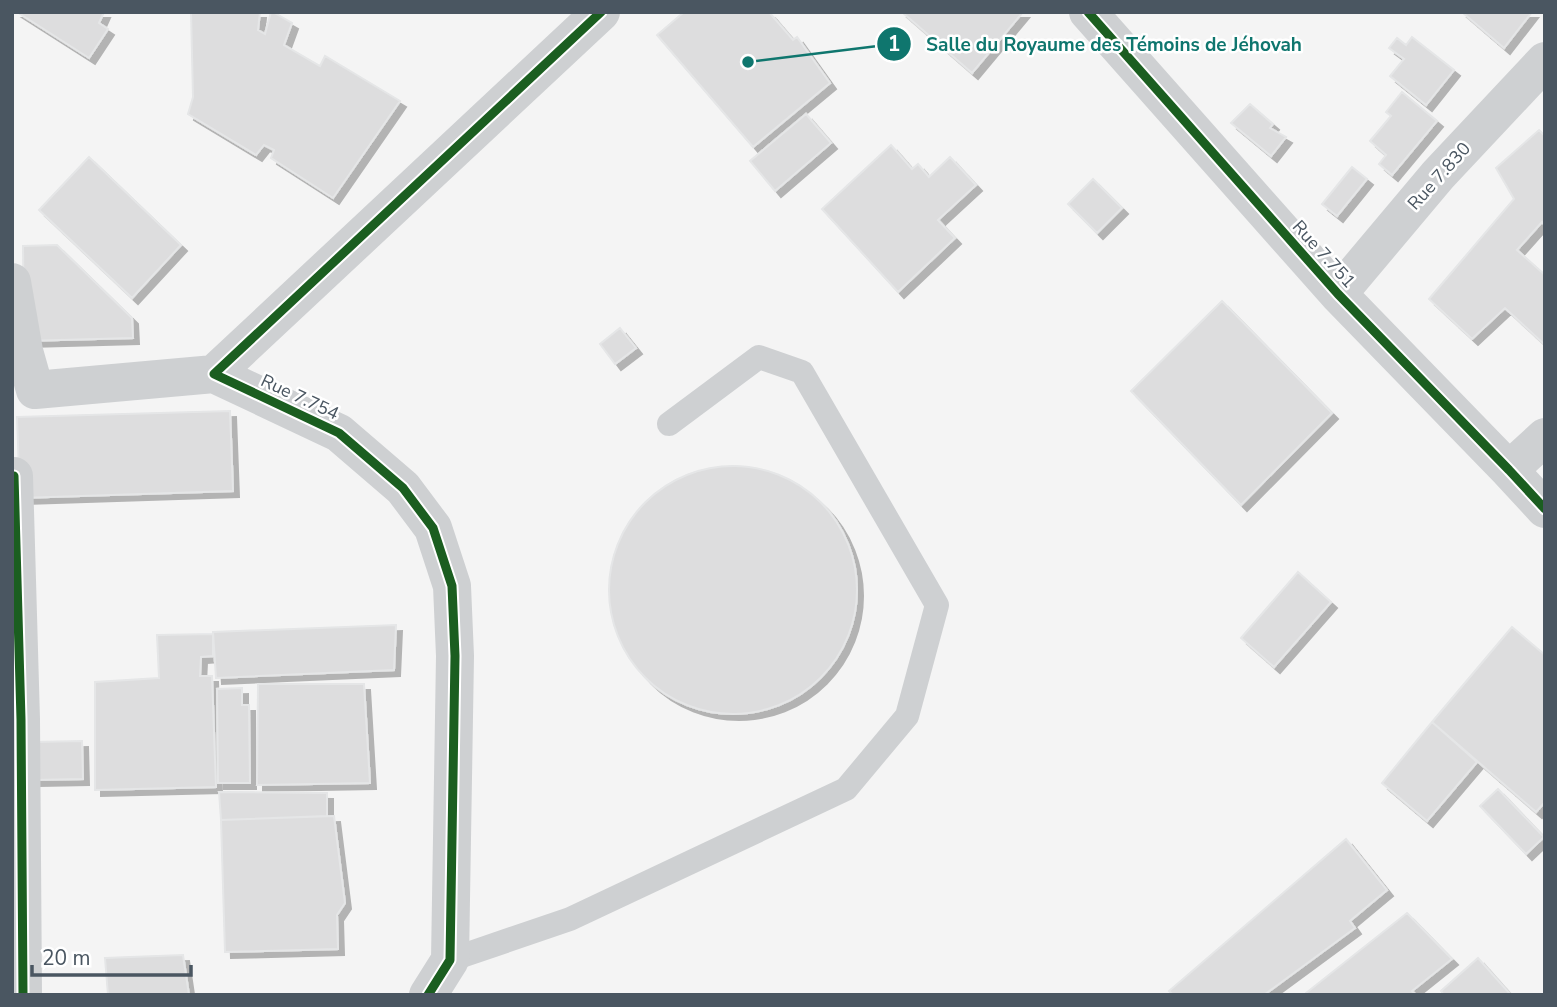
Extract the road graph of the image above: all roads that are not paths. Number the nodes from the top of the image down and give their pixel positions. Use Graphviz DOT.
graph roads {
  1 [pos="601,12"];
  2 [pos="1088,12"];
  3 [pos="1545,61"];
  4 [pos="12,282"];
  5 [pos="1338,294"];
  6 [pos="214,374"];
  7 [pos="669,424"];
  8 [pos="1545,437"];
  9 [pos="1509,470"];
  10 [pos="14,475"];
  11 [pos="1545,509"];
  12 [pos="450,960"];
  13 [pos="23,995"];
  14 [pos="428,995"];
  1 -- 6 [label="street"];
  2 -- 5 [label="street, Rue 7.751"];
  3 -- 5 [label="street, Rue 7.830"];
  4 -- 6 [label="street"];
  5 -- 9 [label="street, Rue 7.751"];
  6 -- 12 [label="street, Rue 7.754"];
  7 -- 12 [label="lane"];
  8 -- 9 [label="street"];
  9 -- 11 [label="street, Rue 7.751"];
  10 -- 13 [label="street"];
  12 -- 14 [label="street"];
}
